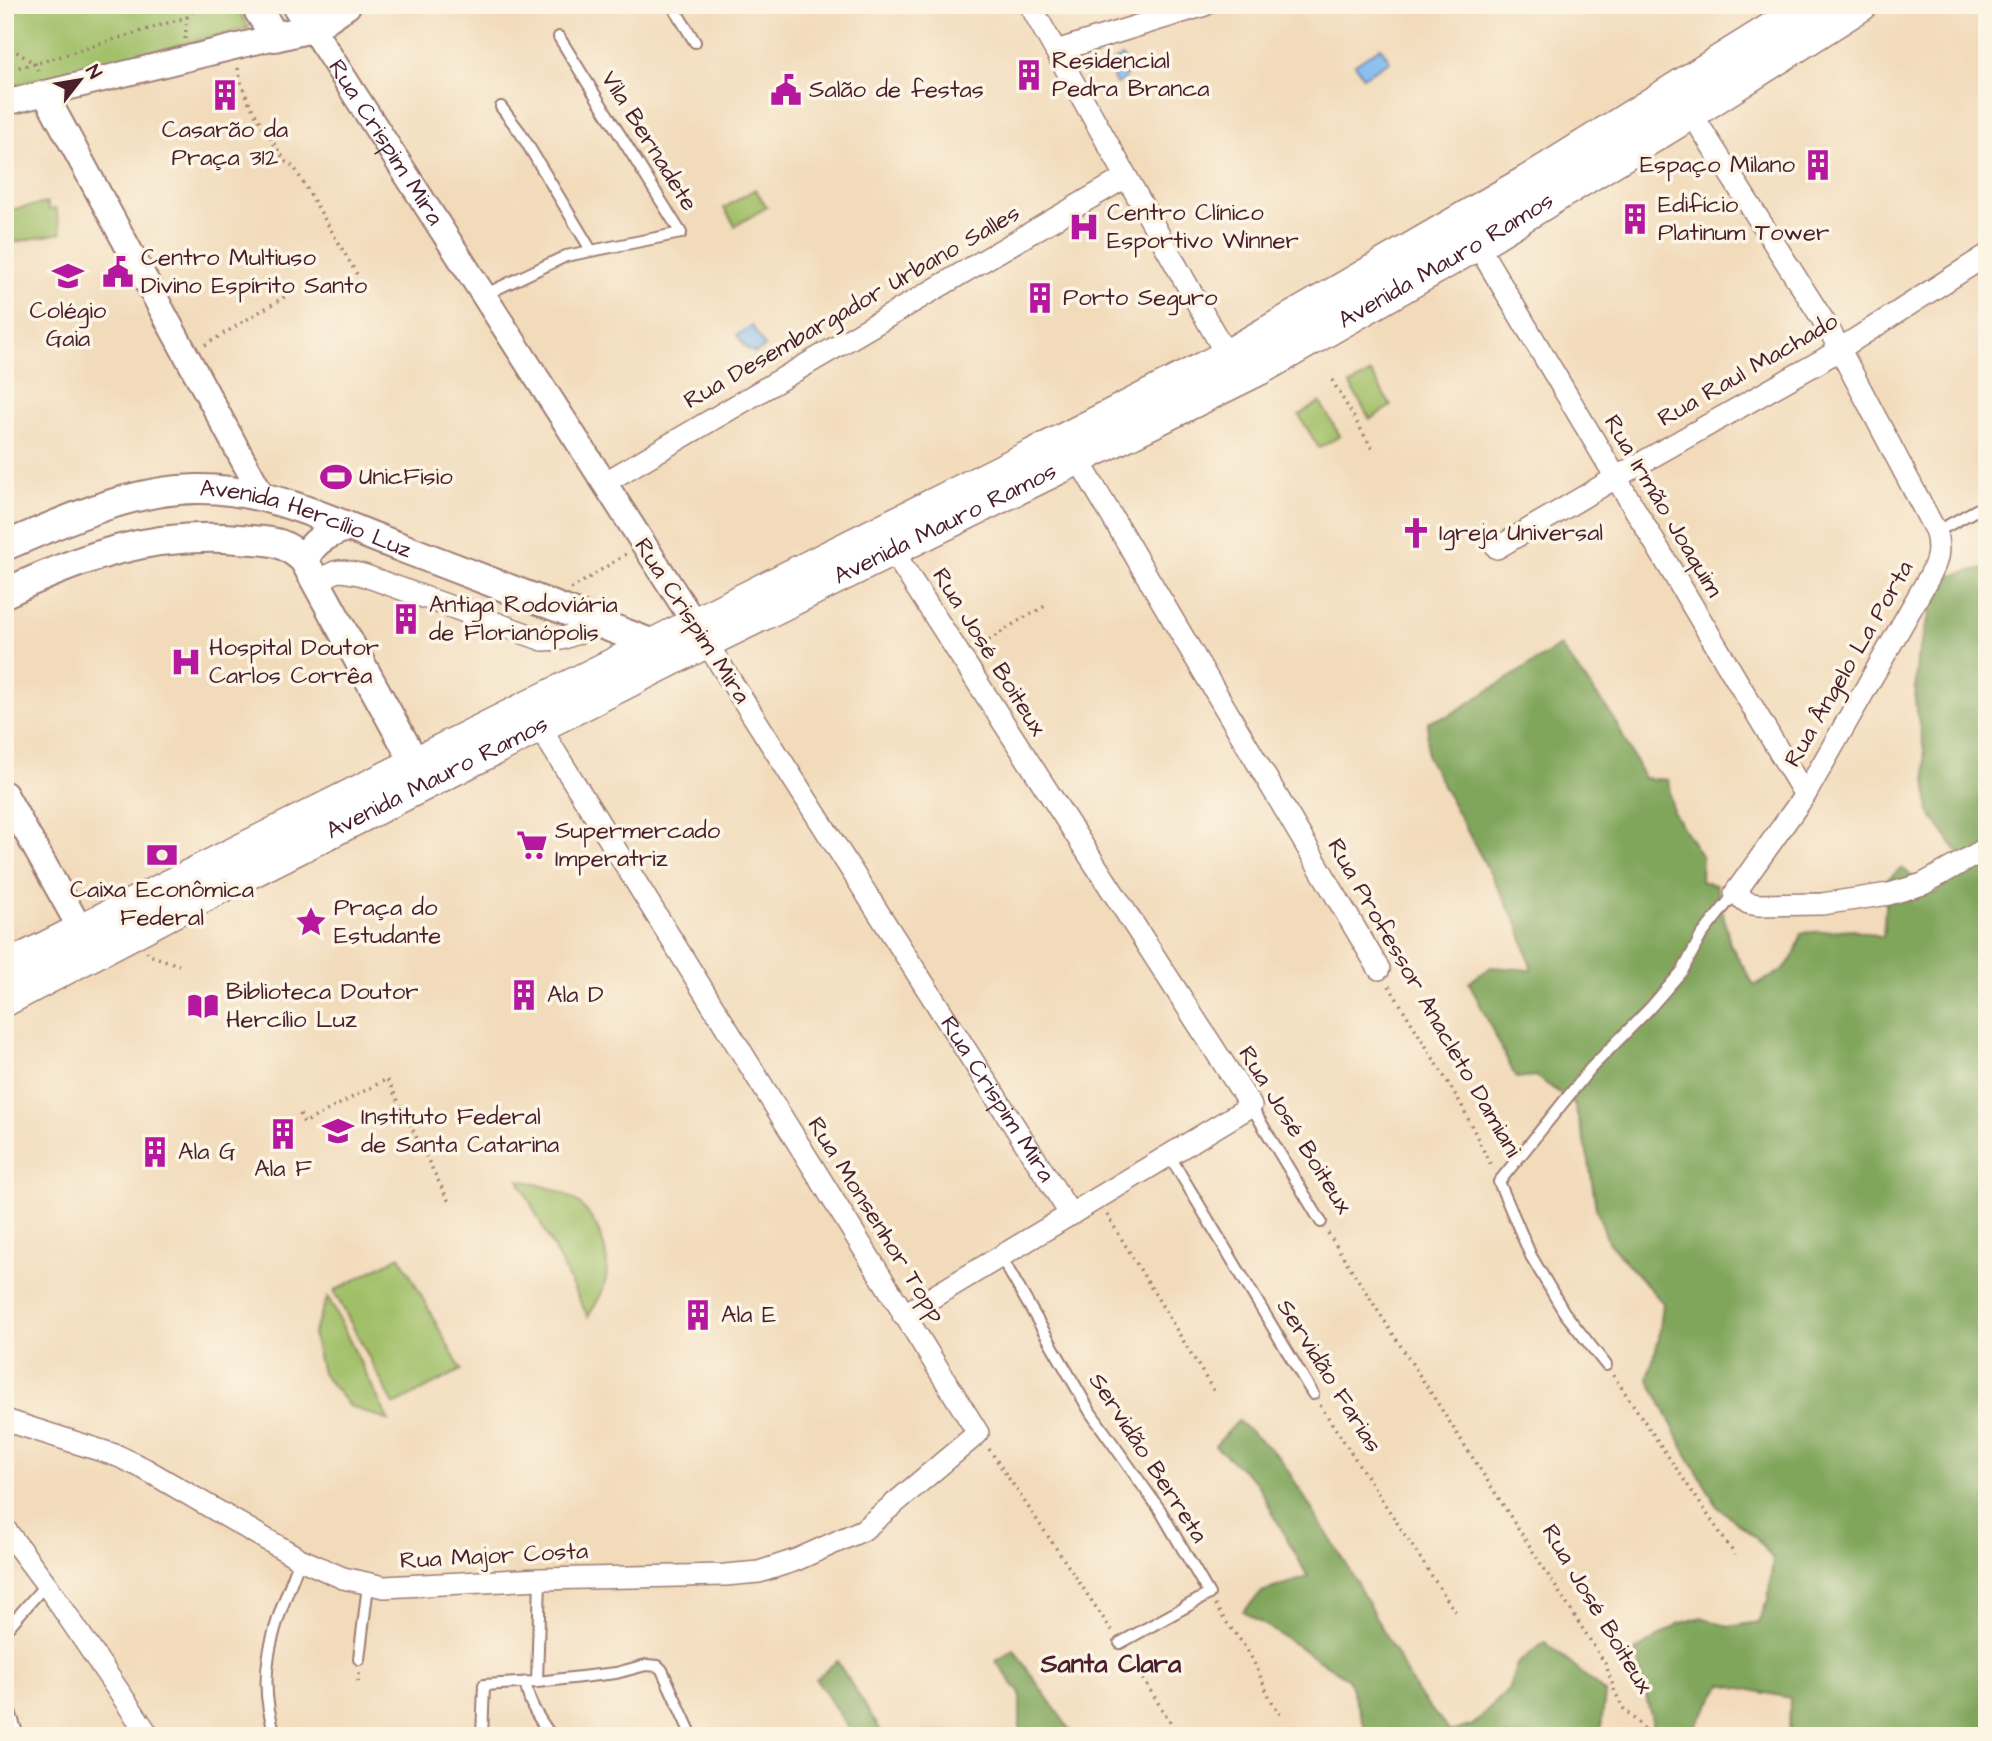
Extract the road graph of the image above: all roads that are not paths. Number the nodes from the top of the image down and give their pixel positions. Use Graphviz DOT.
graph roads {
  1 [pos="296,5"];
  2 [pos="346,5"];
  3 [pos="672,5"];
  4 [pos="1030,5"];
  5 [pos="1810,5"];
  6 [pos="1861,5"];
  7 [pos="1197,6"];
  8 [pos="246,10"];
  9 [pos="312,28"];
  10 [pos="275,37"];
  11 [pos="559,37"];
  12 [pos="695,42"];
  13 [pos="1056,51"];
  14 [pos="46,94"];
  15 [pos="5,103"];
  16 [pos="501,107"];
  17 [pos="1692,113"];
  18 [pos="1126,177"];
  19 [pos="1477,244"];
  20 [pos="591,250"];
  21 [pos="1987,255"];
  22 [pos="484,295"];
  23 [pos="1839,348"];
  24 [pos="1233,367"];
  25 [pos="1078,459"];
  26 [pos="1616,478"];
  27 [pos="604,483"];
  28 [pos="263,497"];
  29 [pos="1987,504"];
  30 [pos="346,527"];
  31 [pos="1936,532"];
  32 [pos="271,542"];
  33 [pos="5,546"];
  34 [pos="1497,548"];
  35 [pos="892,550"];
  36 [pos="304,560"];
  37 [pos="319,588"];
  38 [pos="5,593"];
  39 [pos="603,624"];
  40 [pos="700,633"];
  41 [pos="652,657"];
  42 [pos="539,726"];
  43 [pos="421,773"];
  44 [pos="5,794"];
  45 [pos="1805,795"];
  46 [pos="1987,848"];
  47 [pos="1735,892"];
  48 [pos="87,941"];
  49 [pos="5,968"];
  50 [pos="1379,969"];
  51 [pos="5,1000"];
  52 [pos="1251,1106"];
  53 [pos="1169,1155"];
  54 [pos="1070,1214"];
  55 [pos="1321,1222"];
  56 [pos="1000,1256"];
  57 [pos="903,1315"];
  58 [pos="1606,1365"];
  59 [pos="1313,1394"];
  60 [pos="5,1420"];
  61 [pos="978,1433"];
  62 [pos="5,1530"];
  63 [pos="300,1559"];
  64 [pos="540,1579"];
  65 [pos="46,1584"];
  66 [pos="368,1585"];
  67 [pos="5,1632"];
  68 [pos="1120,1643"];
  69 [pos="359,1659"];
  70 [pos="531,1682"];
  71 [pos="5,1696"];
  72 [pos="18,1736"];
  73 [pos="149,1736"];
  74 [pos="276,1736"];
  75 [pos="482,1736"];
  76 [pos="551,1736"];
  77 [pos="692,1736"];
  1 -- 9 [label="main road"];
  2 -- 9 [label="main road"];
  3 -- 12 [label="lane"];
  4 -- 13 [label="street"];
  5 -- 24 [label="main road, Avenida Mauro Ramos"];
  6 -- 17 [label="main road, Avenida Mauro Ramos"];
  7 -- 13 [label="street"];
  8 -- 10 [label="main road"];
  9 -- 10 [label="main road"];
  9 -- 22 [label="street, Rua Crispim Mira"];
  10 -- 14 [label="street"];
  11 -- 20 [label="lane, Vila Bernadete"];
  13 -- 18 [label="street"];
  14 -- 15 [label="street"];
  14 -- 28 [label="street"];
  16 -- 20 [label="lane"];
  17 -- 19 [label="main road, Avenida Mauro Ramos"];
  17 -- 23 [label="street, Rua Ângelo La Porta"];
  18 -- 24 [label="street"];
  18 -- 27 [label="street, Rua Desembargador Urbano Salles"];
  19 -- 24 [label="main road, Avenida Mauro Ramos"];
  19 -- 26 [label="street, Rua Irmão Joaquim"];
  20 -- 22 [label="lane, Vila Bernadete"];
  21 -- 23 [label="street, Rua Raul Machado"];
  22 -- 27 [label="street, Rua Crispim Mira"];
  23 -- 26 [label="street, Rua Raul Machado"];
  23 -- 31 [label="street, Rua Ângelo La Porta"];
  24 -- 25 [label="main road, Avenida Mauro Ramos"];
  24 -- 40 [label="main road, Avenida Mauro Ramos"];
  25 -- 35 [label="main road, Avenida Mauro Ramos"];
  25 -- 50 [label="street, Rua Professor Anacleto Damiani"];
  26 -- 34 [label="street, Rua Raul Machado"];
  26 -- 45 [label="street, Rua Irmão Joaquim"];
  27 -- 40 [label="street, Rua Crispim Mira"];
  28 -- 30 [label="main road, Avenida Hercílio Luz"];
  28 -- 32 [label="main road"];
  28 -- 33 [label="main road, Avenida Hercílio Luz"];
  29 -- 31 [label="lane"];
  30 -- 36 [label="main road"];
  30 -- 39 [label="main road, Avenida Hercílio Luz"];
  31 -- 45 [label="street, Rua Ângelo La Porta"];
  32 -- 36 [label="main road"];
  32 -- 38 [label="main road, Avenida Hercílio Luz"];
  35 -- 40 [label="main road, Avenida Mauro Ramos"];
  35 -- 52 [label="street, Rua José Boiteux"];
  36 -- 37 [label="main road"];
  37 -- 39 [label="street, Avenida Hercílio Luz"];
  37 -- 43 [label="main road"];
  39 -- 41 [label="main road, Avenida Hercílio Luz"];
  40 -- 41 [label="main road, Avenida Mauro Ramos"];
  40 -- 54 [label="street, Rua Crispim Mira"];
  41 -- 42 [label="main road, Avenida Mauro Ramos"];
  41 -- 43 [label="main road, Avenida Mauro Ramos"];
  42 -- 43 [label="main road, Avenida Mauro Ramos"];
  42 -- 57 [label="street, Rua Monsenhor Topp"];
  43 -- 48 [label="main road, Avenida Mauro Ramos"];
  44 -- 48 [label="street"];
  45 -- 47 [label="street, Rua Ângelo La Porta"];
  46 -- 47 [label="street"];
  47 -- 58 [label="lane, Rua Professor Anacleto Damiani"];
  48 -- 49 [label="main road, Avenida Mauro Ramos"];
  48 -- 51 [label="main road, Avenida Mauro Ramos"];
  52 -- 53 [label="street"];
  52 -- 55 [label="lane, Rua José Boiteux"];
  53 -- 54 [label="street"];
  53 -- 59 [label="lane, Servidão Farias"];
  54 -- 56 [label="street"];
  56 -- 57 [label="street"];
  56 -- 68 [label="lane, Servidão Berreta"];
  57 -- 61 [label="street, Rua Monsenhor Topp"];
  60 -- 63 [label="street, Rua Major Costa"];
  61 -- 64 [label="street, Rua Major Costa"];
  62 -- 65 [label="street"];
  63 -- 66 [label="street, Rua Major Costa"];
  63 -- 74 [label="lane"];
  64 -- 66 [label="street, Rua Major Costa"];
  64 -- 70 [label="lane"];
  65 -- 67 [label="lane"];
  65 -- 73 [label="street"];
  66 -- 69 [label="lane"];
  70 -- 75 [label="lane"];
  70 -- 76 [label="lane"];
  70 -- 77 [label="lane"];
  71 -- 72 [label="lane"];
}
